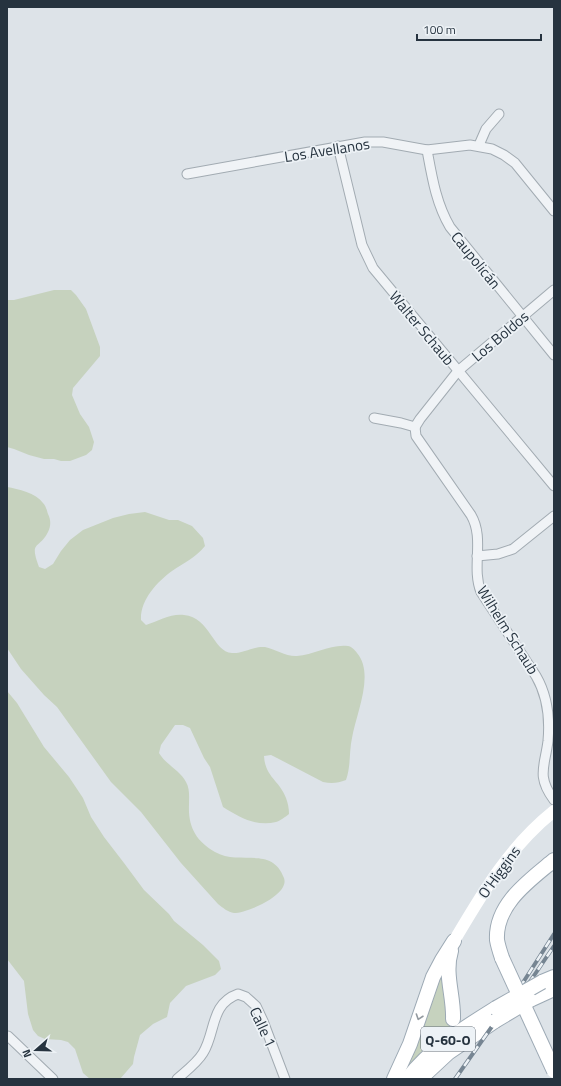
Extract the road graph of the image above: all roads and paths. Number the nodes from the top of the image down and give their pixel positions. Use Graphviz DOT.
graph roads {
  1 [pos="499,114"];
  2 [pos="479,145"];
  3 [pos="338,146"];
  4 [pos="426,150"];
  5 [pos="187,174"];
  6 [pos="554,211"];
  7 [pos="554,290"];
  8 [pos="522,316"];
  9 [pos="554,355"];
  10 [pos="458,371"];
  11 [pos="374,418"];
  12 [pos="415,427"];
  13 [pos="554,486"];
  14 [pos="554,516"];
  15 [pos="477,556"];
  16 [pos="554,800"];
  17 [pos="554,811"];
  18 [pos="554,860"];
  19 [pos="454,942"];
  20 [pos="432,981"];
  21 [pos="550,983"];
  22 [pos="450,986"];
  23 [pos="496,1014"];
  24 [pos="453,1019"];
  25 [pos="8,1036"];
  26 [pos="554,1071"];
  27 [pos="554,1075"];
  28 [pos="53,1079"];
  29 [pos="177,1079"];
  30 [pos="285,1079"];
  31 [pos="394,1079"];
  32 [pos="407,1079"];
  33 [pos="420,1079"];
  34 [pos="550,1079"];
  1 -- 2 [label="street"];
  2 -- 4 [label="street, Los Avellanos"];
  2 -- 6 [label="street"];
  3 -- 4 [label="street, Los Avellanos"];
  3 -- 5 [label="street, Los Avellanos"];
  3 -- 10 [label="street, Walter Schaub"];
  4 -- 8 [label="street, Caupolicán"];
  7 -- 8 [label="street, Los Boldos"];
  8 -- 9 [label="street, Caupolicán"];
  8 -- 10 [label="street, Los Boldos"];
  10 -- 12 [label="street, Los Boldos"];
  10 -- 13 [label="street, Walter Schaub"];
  11 -- 12 [label="street"];
  12 -- 15 [label="street, Wilhelm Schaub"];
  14 -- 15 [label="street"];
  15 -- 16 [label="street, Wilhelm Schaub"];
  17 -- 19 [label="main road, O'Higgins"];
  18 -- 26 [label="main road, bridge"];
  19 -- 20 [label="main road"];
  19 -- 22 [label="main road"];
  20 -- 22 [label="main road"];
  20 -- 31 [label="main road, one-way"];
  21 -- 23 [label="main road, Q-60-O, bridge"];
  21 -- 23 [label="main road, Q-60-O, bridge"];
  22 -- 24 [label="main road"];
  23 -- 32 [label="main road, Q-60-O"];
  23 -- 33 [label="main road, Q-60-O"];
  25 -- 28 [label="street"];
  27 -- 34 [label="main road"];
  29 -- 30 [label="street, Calle 1"];
}
